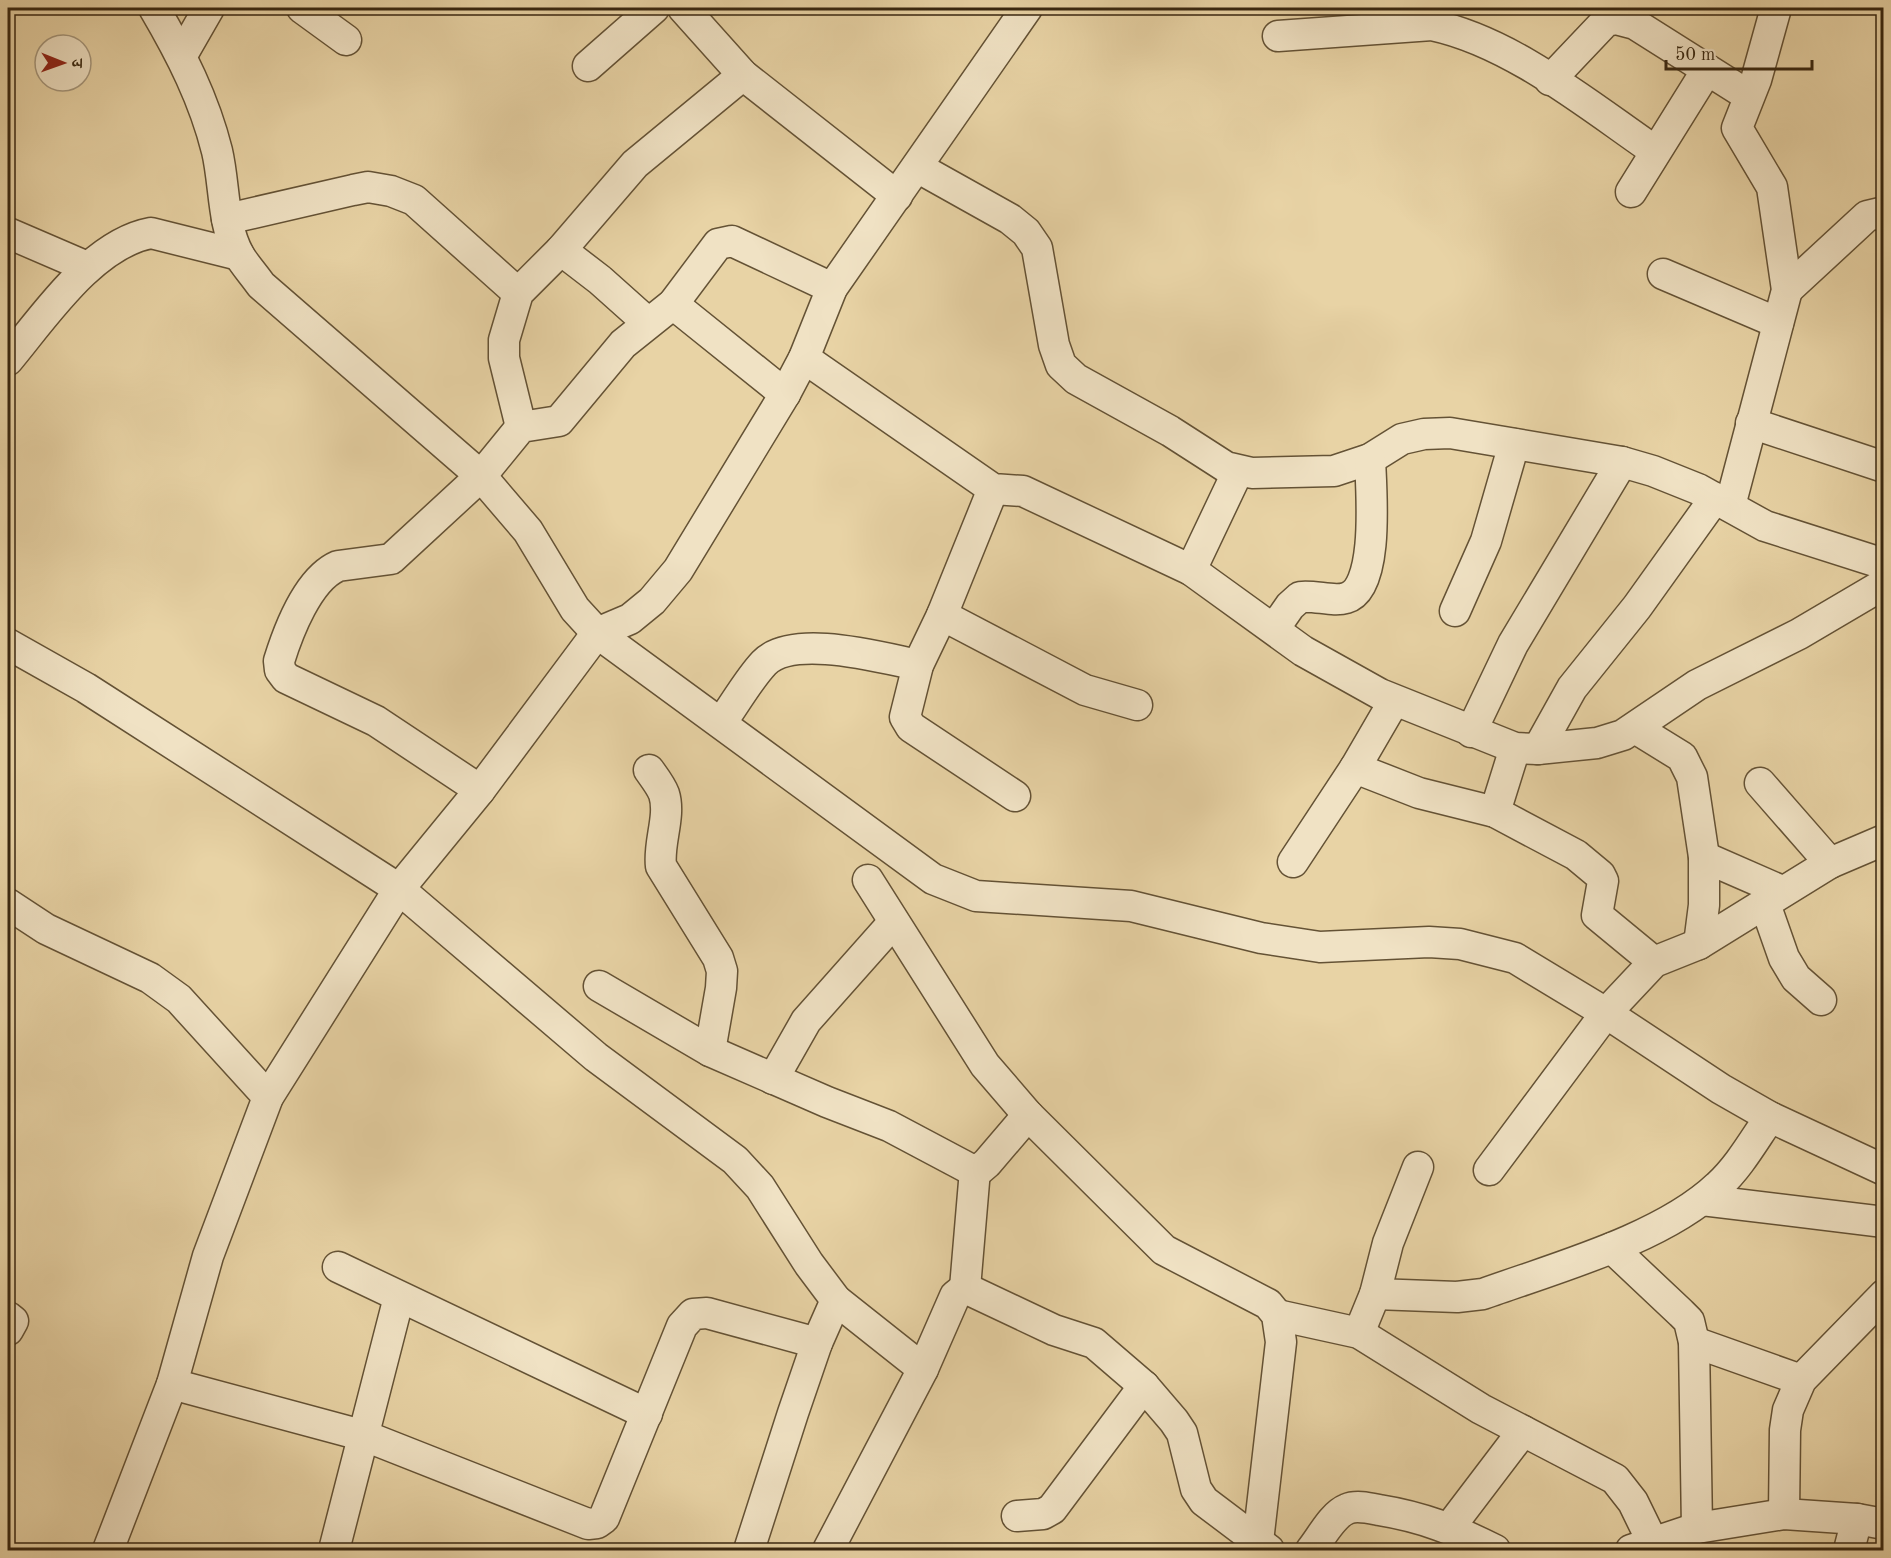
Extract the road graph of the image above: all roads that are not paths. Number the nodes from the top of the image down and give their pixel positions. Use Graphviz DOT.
graph roads {
  1 [pos="154,8"];
  2 [pos="209,8"];
  3 [pos="302,8"];
  4 [pos="654,8"];
  5 [pos="683,8"];
  6 [pos="1028,8"];
  7 [pos="1776,8"];
  8 [pos="1278,36"];
  9 [pos="346,40"];
  10 [pos="182,55"];
  11 [pos="588,66"];
  12 [pos="1707,70"];
  13 [pos="743,75"];
  14 [pos="1550,80"];
  15 [pos="1749,96"];
  16 [pos="1655,151"];
  17 [pos="917,167"];
  18 [pos="1631,192"];
  19 [pos="897,196"];
  20 [pos="1884,212"];
  21 [pos="227,219"];
  22 [pos="8,233"];
  23 [pos="561,250"];
  24 [pos="239,255"];
  25 [pos="87,267"];
  26 [pos="1663,274"];
  27 [pos="832,288"];
  28 [pos="1786,290"];
  29 [pos="518,293"];
  30 [pos="673,304"];
  31 [pos="647,322"];
  32 [pos="1778,323"];
  33 [pos="804,357"];
  34 [pos="8,360"];
  35 [pos="785,394"];
  36 [pos="1751,423"];
  37 [pos="521,428"];
  38 [pos="1514,444"];
  39 [pos="1370,459"];
  40 [pos="1622,462"];
  41 [pos="1884,467"];
  42 [pos="1238,471"];
  43 [pos="482,476"];
  44 [pos="993,489"];
  45 [pos="1723,502"];
  46 [pos="1884,564"];
  47 [pos="1191,570"];
  48 [pos="1884,584"];
  49 [pos="1455,611"];
  50 [pos="942,615"];
  51 [pos="1274,630"];
  52 [pos="597,633"];
  53 [pos="8,644"];
  54 [pos="918,665"];
  55 [pos="1394,701"];
  56 [pos="1137,705"];
  57 [pos="720,723"];
  58 [pos="1635,729"];
  59 [pos="1471,732"];
  60 [pos="1527,748"];
  61 [pos="1355,768"];
  62 [pos="649,770"];
  63 [pos="1760,783"];
  64 [pos="480,790"];
  65 [pos="1015,796"];
  66 [pos="1495,812"];
  67 [pos="1884,840"];
  68 [pos="1704,857"];
  69 [pos="1293,862"];
  70 [pos="1830,863"];
  71 [pos="868,880"];
  72 [pos="399,889"];
  73 [pos="1773,898"];
  74 [pos="8,904"];
  75 [pos="893,923"];
  76 [pos="1698,944"];
  77 [pos="1654,962"];
  78 [pos="599,986"];
  79 [pos="1821,1000"];
  80 [pos="1606,1013"];
  81 [pos="710,1051"];
  82 [pos="773,1079"];
  83 [pos="268,1097"];
  84 [pos="1028,1115"];
  85 [pos="1770,1117"];
  86 [pos="1418,1167"];
  87 [pos="975,1170"];
  88 [pos="1489,1170"];
  89 [pos="1884,1170"];
  90 [pos="1702,1200"];
  91 [pos="1884,1222"];
  92 [pos="1612,1248"];
  93 [pos="338,1268"];
  94 [pos="965,1288"];
  95 [pos="1375,1294"];
  96 [pos="1884,1295"];
  97 [pos="399,1297"];
  98 [pos="837,1300"];
  99 [pos="1277,1315"];
  100 [pos="8,1317"];
  101 [pos="8,1330"];
  102 [pos="1359,1333"];
  103 [pos="1694,1342"];
  104 [pos="817,1343"];
  105 [pos="922,1369"];
  106 [pos="1801,1380"];
  107 [pos="172,1383"];
  108 [pos="1144,1386"];
  109 [pos="647,1414"];
  110 [pos="1523,1431"];
  111 [pos="364,1436"];
  112 [pos="1784,1514"];
  113 [pos="1017,1516"];
  114 [pos="1870,1522"];
  115 [pos="1450,1527"];
  116 [pos="1697,1528"];
  117 [pos="1642,1547"];
  118 [pos="1262,1548"];
  119 [pos="108,1551"];
  120 [pos="334,1551"];
  121 [pos="749,1551"];
  122 [pos="828,1551"];
  123 [pos="1311,1551"];
  124 [pos="1495,1551"];
  125 [pos="1849,1551"];
  1 -- 10 [label="street"];
  2 -- 10 [label="street"];
  3 -- 9 [label="street"];
  4 -- 11 [label="street"];
  5 -- 13 [label="street"];
  6 -- 17 [label="street"];
  7 -- 15 [label="street"];
  8 -- 14 [label="street"];
  10 -- 21 [label="street"];
  12 -- 14 [label="street"];
  12 -- 15 [label="street"];
  12 -- 16 [label="street"];
  13 -- 19 [label="street"];
  13 -- 23 [label="street"];
  14 -- 16 [label="street"];
  15 -- 28 [label="street"];
  16 -- 18 [label="street"];
  17 -- 19 [label="street"];
  17 -- 42 [label="street"];
  19 -- 27 [label="street"];
  20 -- 28 [label="street"];
  21 -- 24 [label="street"];
  21 -- 29 [label="street"];
  22 -- 25 [label="street"];
  23 -- 29 [label="street"];
  23 -- 31 [label="street"];
  24 -- 25 [label="street"];
  24 -- 43 [label="street"];
  25 -- 34 [label="street"];
  26 -- 32 [label="street"];
  27 -- 30 [label="street"];
  27 -- 33 [label="street"];
  28 -- 32 [label="street"];
  29 -- 37 [label="street"];
  30 -- 31 [label="street"];
  30 -- 35 [label="street"];
  31 -- 37 [label="street"];
  32 -- 36 [label="street"];
  33 -- 35 [label="street"];
  33 -- 44 [label="street"];
  35 -- 52 [label="street"];
  36 -- 41 [label="street"];
  36 -- 45 [label="street"];
  37 -- 43 [label="street"];
  38 -- 39 [label="street"];
  38 -- 40 [label="street"];
  38 -- 49 [label="street"];
  39 -- 42 [label="street"];
  39 -- 51 [label="street"];
  40 -- 45 [label="street"];
  40 -- 59 [label="street"];
  42 -- 47 [label="street"];
  43 -- 52 [label="street"];
  43 -- 64 [label="street"];
  44 -- 47 [label="street"];
  44 -- 50 [label="street"];
  45 -- 46 [label="street"];
  45 -- 60 [label="street"];
  47 -- 51 [label="street"];
  48 -- 58 [label="street"];
  50 -- 54 [label="street"];
  50 -- 56 [label="street"];
  51 -- 55 [label="street"];
  52 -- 57 [label="street"];
  52 -- 64 [label="street"];
  53 -- 72 [label="street"];
  54 -- 57 [label="street"];
  54 -- 65 [label="street"];
  55 -- 59 [label="street"];
  55 -- 61 [label="street"];
  57 -- 80 [label="street"];
  58 -- 60 [label="street"];
  58 -- 68 [label="street"];
  59 -- 60 [label="street"];
  60 -- 66 [label="street"];
  61 -- 66 [label="street"];
  61 -- 69 [label="street"];
  62 -- 81 [label="street"];
  63 -- 70 [label="street"];
  64 -- 72 [label="street"];
  66 -- 77 [label="street"];
  67 -- 70 [label="street"];
  68 -- 73 [label="street"];
  68 -- 76 [label="street"];
  70 -- 73 [label="street"];
  71 -- 75 [label="street"];
  72 -- 83 [label="street"];
  72 -- 98 [label="street"];
  73 -- 76 [label="street"];
  73 -- 79 [label="street"];
  74 -- 83 [label="street"];
  75 -- 82 [label="street"];
  75 -- 84 [label="street"];
  76 -- 77 [label="street"];
  77 -- 80 [label="street"];
  78 -- 81 [label="street"];
  80 -- 85 [label="street"];
  80 -- 88 [label="street"];
  81 -- 82 [label="street"];
  82 -- 87 [label="street"];
  83 -- 107 [label="street"];
  84 -- 87 [label="street"];
  84 -- 99 [label="street"];
  85 -- 89 [label="street"];
  85 -- 90 [label="street"];
  86 -- 95 [label="street"];
  87 -- 94 [label="street"];
  90 -- 91 [label="street"];
  90 -- 92 [label="street"];
  92 -- 95 [label="street"];
  92 -- 103 [label="street"];
  93 -- 97 [label="street"];
  94 -- 105 [label="street"];
  94 -- 108 [label="street"];
  95 -- 102 [label="street"];
  96 -- 106 [label="street"];
  97 -- 109 [label="street"];
  97 -- 111 [label="street"];
  98 -- 104 [label="street"];
  98 -- 105 [label="street"];
  99 -- 102 [label="street"];
  99 -- 118 [label="street"];
  100 -- 101 [label="street"];
  102 -- 110 [label="street"];
  103 -- 106 [label="street"];
  103 -- 116 [label="street"];
  104 -- 109 [label="street"];
  104 -- 121 [label="street"];
  105 -- 122 [label="street"];
  106 -- 112 [label="street"];
  107 -- 111 [label="street"];
  107 -- 119 [label="street"];
  108 -- 113 [label="street"];
  108 -- 118 [label="street"];
  109 -- 111 [label="street"];
  110 -- 115 [label="street"];
  110 -- 117 [label="street"];
  111 -- 120 [label="street"];
  112 -- 114 [label="street"];
  112 -- 116 [label="street"];
  114 -- 125 [label="street"];
  115 -- 123 [label="street"];
  115 -- 124 [label="street"];
  116 -- 117 [label="street"];
}
